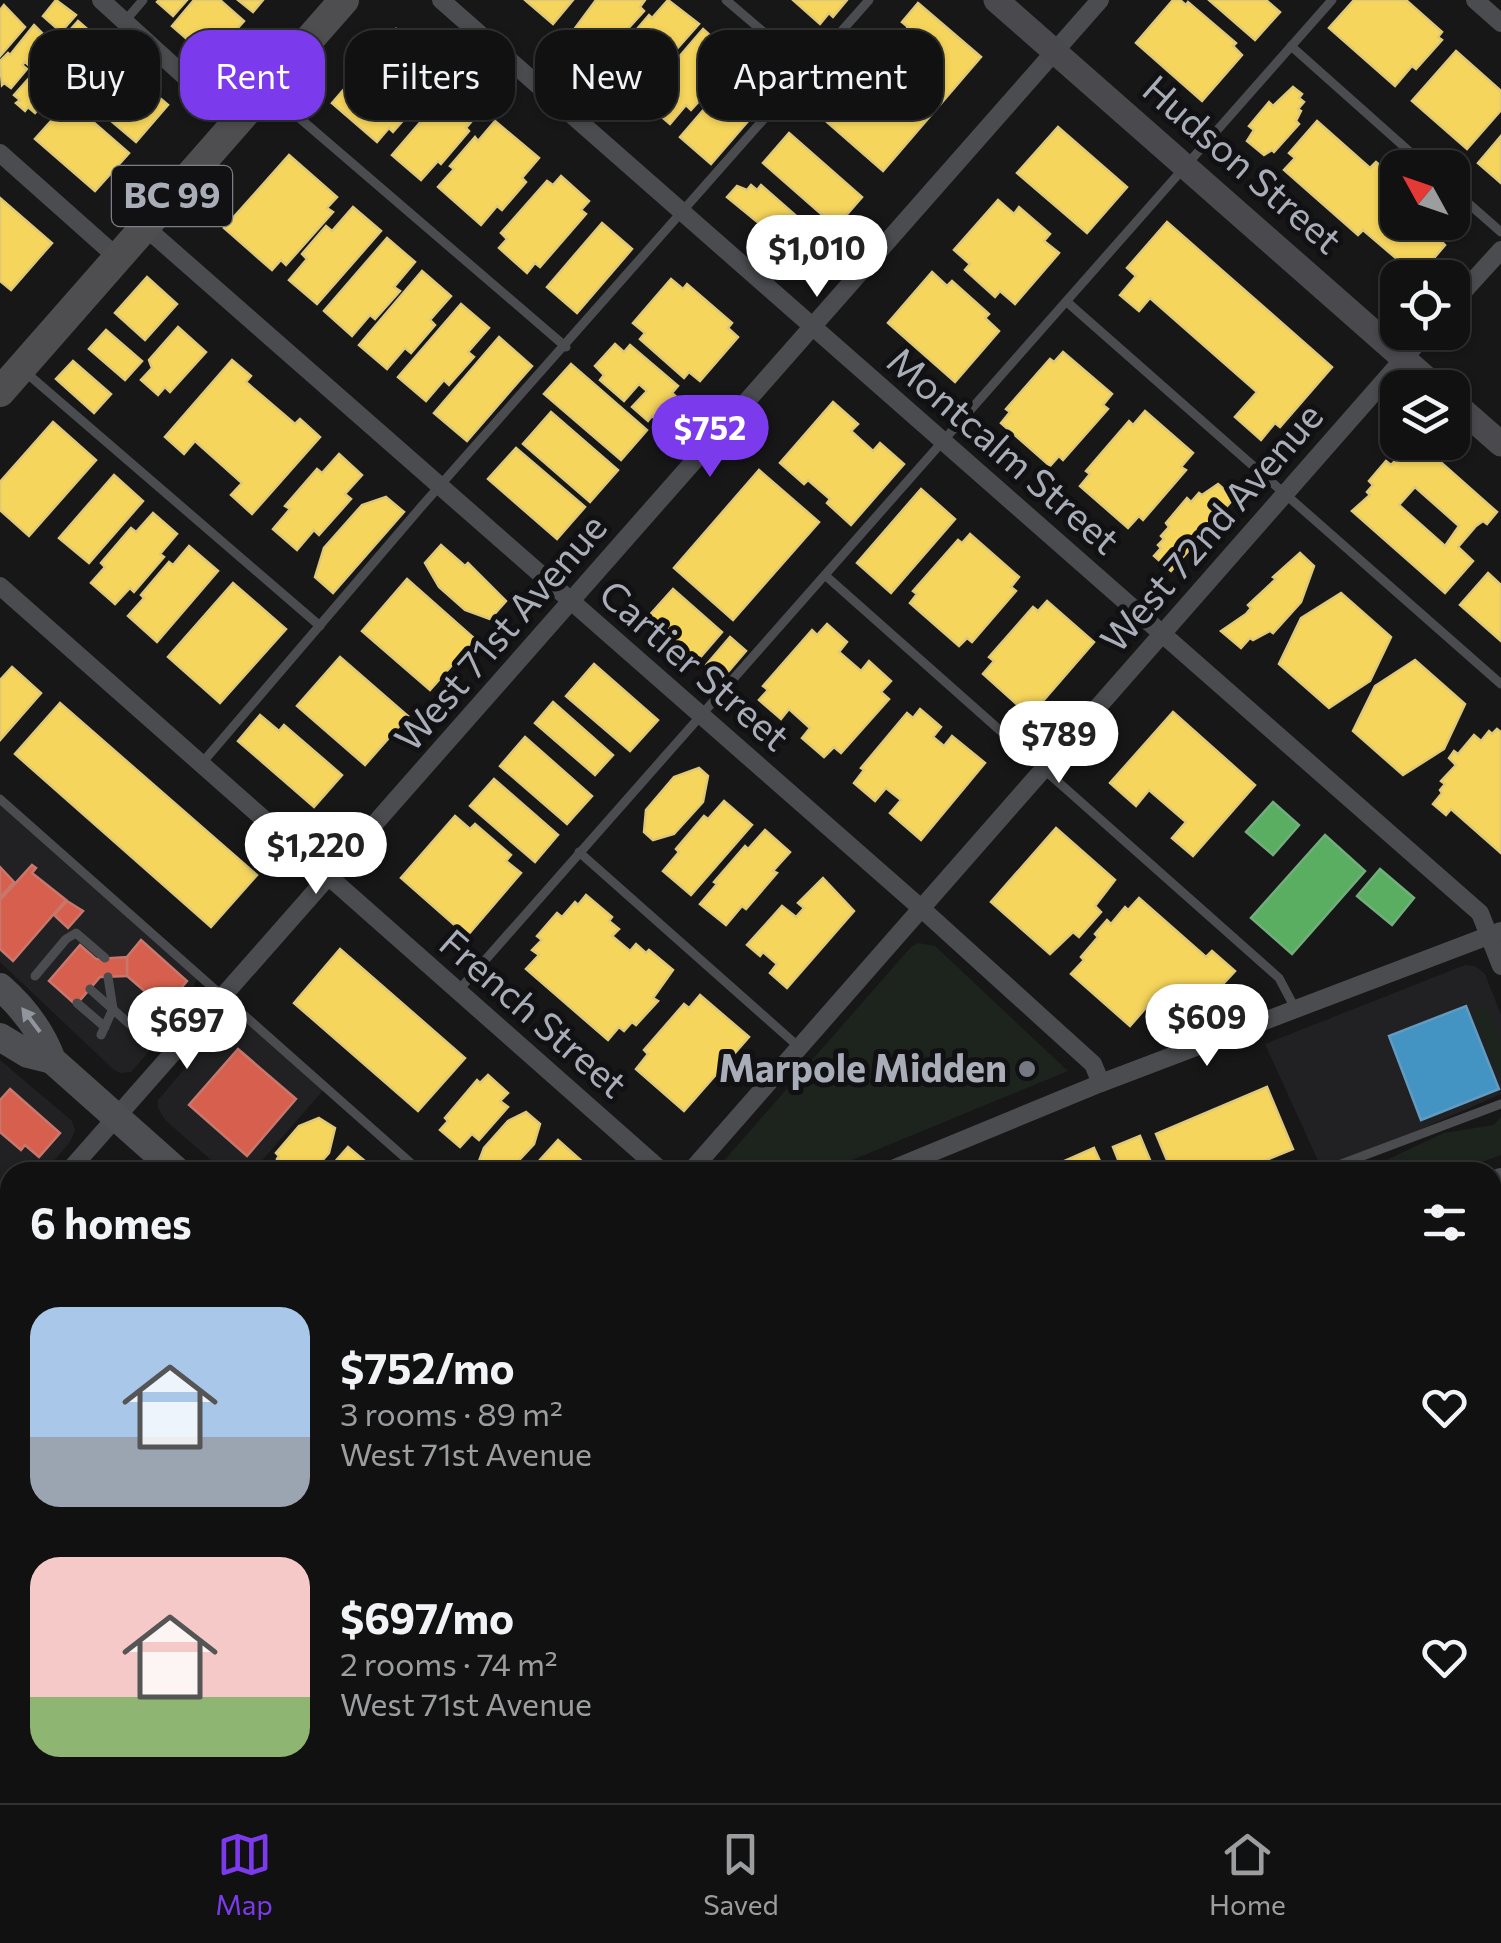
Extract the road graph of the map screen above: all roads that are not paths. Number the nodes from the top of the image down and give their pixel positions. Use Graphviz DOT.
graph roads {
  1 [pos="101,0"];
  2 [pos="143,0"];
  3 [pos="344,0"];
  4 [pos="441,0"];
  5 [pos="726,0"];
  6 [pos="870,0"];
  7 [pos="996,0"];
  8 [pos="1100,0"];
  9 [pos="1332,0"];
  10 [pos="1475,0"];
  11 [pos="124,21"];
  12 [pos="1501,22"];
  13 [pos="318,30"];
  14 [pos="761,30"];
  15 [pos="843,30"];
  16 [pos="1291,46"];
  17 [pos="1055,51"];
  18 [pos="239,120"];
  19 [pos="302,120"];
  20 [pos="764,120"];
  21 [pos="236,123"];
  22 [pos="1408,150"];
  23 [pos="0,153"];
  24 [pos="1186,166"];
  25 [pos="1470,205"];
  26 [pos="683,213"];
  27 [pos="145,227"];
  28 [pos="1501,232"];
  29 [pos="1501,250"];
  30 [pos="118,258"];
  31 [pos="1470,284"];
  32 [pos="1067,302"];
  33 [pos="813,327"];
  34 [pos="566,347"];
  35 [pos="1412,350"];
  36 [pos="1404,359"];
  37 [pos="1417,370"];
  38 [pos="7,381"];
  39 [pos="1470,417"];
  40 [pos="942,441"];
  41 [pos="1501,444"];
  42 [pos="440,486"];
  43 [pos="1285,494"];
  44 [pos="826,576"];
  45 [pos="0,586"];
  46 [pos="572,602"];
  47 [pos="320,626"];
  48 [pos="1163,634"];
  49 [pos="1501,684"];
  50 [pos="701,716"];
  51 [pos="200,765"];
  52 [pos="1042,769"];
  53 [pos="0,798"];
  54 [pos="579,852"];
  55 [pos="329,877"];
  56 [pos="922,909"];
  57 [pos="1495,934"];
  58 [pos="66,940"];
  59 [pos="76,949"];
  60 [pos="52,956"];
  61 [pos="105,958"];
  62 [pos="63,965"];
  63 [pos="1501,966"];
  64 [pos="108,977"];
  65 [pos="50,979"];
  66 [pos="0,987"];
  67 [pos="90,989"];
  68 [pos="458,992"];
  69 [pos="223,996"];
  70 [pos="78,1003"];
  71 [pos="114,1009"];
  72 [pos="1296,1010"];
  73 [pos="143,1036"];
  74 [pos="0,1037"];
  75 [pos="800,1048"];
  76 [pos="52,1060"];
  77 [pos="1101,1082"];
  78 [pos="1501,1104"];
  79 [pos="116,1118"];
  80 [pos="77,1162"];
  81 [pos="167,1162"];
  82 [pos="409,1162"];
  83 [pos="652,1162"];
  84 [pos="699,1162"];
  85 [pos="908,1162"];
  86 [pos="1347,1162"];
  1 -- 11 [label="street"];
  2 -- 11 [label="lane"];
  3 -- 13 [label="highway, BC 99"];
  4 -- 26 [label="street, Montcalm Street"];
  5 -- 14 [label="lane"];
  6 -- 15 [label="lane"];
  7 -- 17 [label="street, Hudson Street"];
  8 -- 17 [label="street, West 71st Avenue"];
  9 -- 16 [label="lane"];
  10 -- 12 [label="street"];
  11 -- 21 [label="street"];
  16 -- 22 [label="lane"];
  16 -- 24 [label="lane"];
  17 -- 24 [label="street, Hudson Street"];
  17 -- 33 [label="street, West 71st Avenue"];
  18 -- 21 [label="highway, BC 99"];
  19 -- 34 [label="lane"];
  20 -- 26 [label="lane"];
  21 -- 27 [label="highway, BC 99"];
  23 -- 30 [label="street"];
  24 -- 32 [label="lane"];
  24 -- 36 [label="street, Hudson Street"];
  25 -- 28 [label="lane"];
  26 -- 33 [label="street, Montcalm Street"];
  26 -- 34 [label="lane"];
  27 -- 30 [label="highway, BC 99"];
  27 -- 42 [label="street, Cartier Street"];
  29 -- 31 [label="street"];
  30 -- 38 [label="highway, BC 99"];
  32 -- 40 [label="lane"];
  32 -- 43 [label="lane"];
  33 -- 40 [label="street, Montcalm Street"];
  33 -- 46 [label="street, West 71st Avenue"];
  34 -- 42 [label="lane"];
  35 -- 36 [label="street, West 72nd Avenue"];
  36 -- 37 [label="street, Hudson Street"];
  36 -- 43 [label="street, West 72nd Avenue"];
  38 -- 47 [label="lane"];
  39 -- 41 [label="street"];
  40 -- 44 [label="lane"];
  40 -- 48 [label="street, Montcalm Street"];
  42 -- 46 [label="street, Cartier Street"];
  42 -- 47 [label="lane"];
  43 -- 48 [label="street, West 72nd Avenue"];
  43 -- 49 [label="lane"];
  44 -- 50 [label="lane"];
  44 -- 52 [label="lane"];
  45 -- 51 [label="street, French Street"];
  46 -- 50 [label="street, Cartier Street"];
  46 -- 55 [label="street, West 71st Avenue"];
  47 -- 51 [label="lane"];
  48 -- 52 [label="street, West 72nd Avenue"];
  48 -- 57 [label="street, Montcalm Street"];
  50 -- 54 [label="lane"];
  50 -- 56 [label="street, Cartier Street"];
  51 -- 55 [label="street, French Street"];
  52 -- 56 [label="street, West 72nd Avenue"];
  52 -- 72 [label="lane"];
  53 -- 69 [label="lane"];
  54 -- 68 [label="lane"];
  54 -- 75 [label="lane"];
  55 -- 68 [label="street, French Street"];
  55 -- 69 [label="street, West 71st Avenue"];
  56 -- 75 [label="street, West 72nd Avenue"];
  56 -- 77 [label="street, Cartier Street"];
  57 -- 63 [label="street, Montcalm Street"];
  57 -- 72 [label="street"];
  58 -- 59 [label="lane"];
  58 -- 60 [label="lane"];
  58 -- 61 [label="lane"];
  60 -- 62 [label="lane"];
  60 -- 65 [label="lane"];
  64 -- 71 [label="lane"];
  76 -- 66 [label="main road, one-way"];
  67 -- 71 [label="lane"];
  68 -- 83 [label="street, French Street"];
  69 -- 79 [label="street, West 71st Avenue"];
  69 -- 82 [label="lane"];
  70 -- 71 [label="lane"];
  71 -- 73 [label="lane"];
  72 -- 77 [label="street"];
  74 -- 76 [label="main road"];
  75 -- 84 [label="street, West 72nd Avenue"];
  76 -- 79 [label="main road"];
  77 -- 85 [label="street"];
  78 -- 86 [label="lane"];
  79 -- 80 [label="street, West 71st Avenue"];
  79 -- 81 [label="main road"];
}
